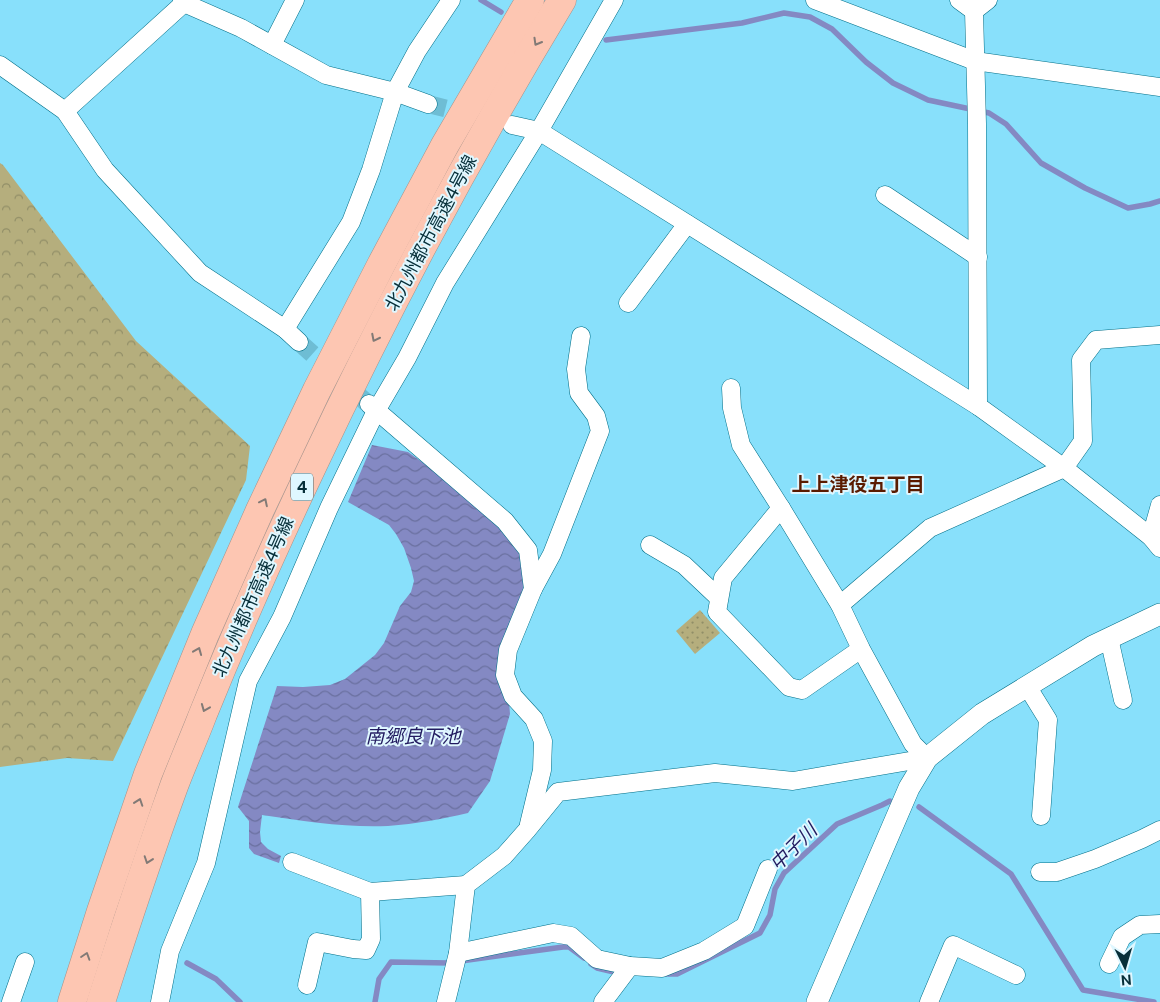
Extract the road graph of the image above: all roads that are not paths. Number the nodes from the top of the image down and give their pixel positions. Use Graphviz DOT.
graph roads {
  1 [pos="295,0"];
  2 [pos="452,0"];
  3 [pos="530,0"];
  4 [pos="562,0"];
  5 [pos="614,0"];
  6 [pos="815,0"];
  7 [pos="959,0"];
  8 [pos="988,0"];
  9 [pos="183,1"];
  10 [pos="974,11"];
  11 [pos="272,45"];
  12 [pos="975,61"];
  13 [pos="0,65"];
  14 [pos="1160,88"];
  15 [pos="395,92"];
  16 [pos="428,104"];
  17 [pos="64,111"];
  18 [pos="512,125"];
  19 [pos="538,131"];
  20 [pos="885,195"];
  21 [pos="687,224"];
  22 [pos="978,258"];
  23 [pos="628,303"];
  24 [pos="285,328"];
  25 [pos="1160,335"];
  26 [pos="581,336"];
  27 [pos="300,342"];
  28 [pos="731,388"];
  29 [pos="978,406"];
  30 [pos="372,407"];
  31 [pos="1064,468"];
  32 [pos="1160,505"];
  33 [pos="781,508"];
  34 [pos="1155,542"];
  35 [pos="650,545"];
  36 [pos="533,589"];
  37 [pos="719,598"];
  38 [pos="840,605"];
  39 [pos="1160,614"];
  40 [pos="1109,638"];
  41 [pos="861,649"];
  42 [pos="1027,686"];
  43 [pos="1124,700"];
  44 [pos="926,758"];
  45 [pos="1041,816"];
  46 [pos="527,830"];
  47 [pos="1160,830"];
  48 [pos="292,862"];
  49 [pos="768,869"];
  50 [pos="1040,872"];
  51 [pos="466,885"];
  52 [pos="370,892"];
  53 [pos="1160,924"];
  54 [pos="458,953"];
  55 [pos="25,962"];
  56 [pos="1109,964"];
  57 [pos="630,966"];
  58 [pos="1016,975"];
  59 [pos="308,985"];
  60 [pos="11,1002"];
  61 [pos="72,1002"];
  62 [pos="101,1002"];
  63 [pos="160,1002"];
  64 [pos="446,1002"];
  65 [pos="603,1002"];
  66 [pos="817,1002"];
  67 [pos="929,1002"];
  1 -- 11 [label="street"];
  2 -- 15 [label="street"];
  61 -- 3 [label="highway, 北九州都市高速4号線 / 4, one-way"];
  4 -- 62 [label="highway, 北九州都市高速4号線 / 4, one-way"];
  5 -- 19 [label="street"];
  6 -- 12 [label="street"];
  7 -- 10 [label="street"];
  8 -- 10 [label="street"];
  9 -- 11 [label="street"];
  9 -- 17 [label="street"];
  10 -- 12 [label="street"];
  11 -- 15 [label="street"];
  12 -- 14 [label="street"];
  12 -- 22 [label="street"];
  13 -- 17 [label="street"];
  15 -- 16 [label="street"];
  15 -- 24 [label="street"];
  17 -- 24 [label="street"];
  18 -- 19 [label="street"];
  19 -- 21 [label="street"];
  19 -- 30 [label="street"];
  20 -- 22 [label="street"];
  21 -- 23 [label="street"];
  21 -- 29 [label="street"];
  22 -- 29 [label="street"];
  24 -- 27 [label="street"];
  25 -- 31 [label="street"];
  26 -- 36 [label="street"];
  28 -- 33 [label="street"];
  29 -- 31 [label="street"];
  30 -- 36 [label="street"];
  30 -- 63 [label="street"];
  31 -- 34 [label="street"];
  31 -- 38 [label="street"];
  32 -- 34 [label="street"];
  33 -- 37 [label="street"];
  33 -- 38 [label="street"];
  35 -- 37 [label="street"];
  36 -- 46 [label="street"];
  37 -- 41 [label="street"];
  38 -- 41 [label="street"];
  39 -- 40 [label="street"];
  40 -- 42 [label="street"];
  40 -- 43 [label="street"];
  41 -- 44 [label="street"];
  42 -- 44 [label="street"];
  42 -- 45 [label="street"];
  44 -- 46 [label="street"];
  44 -- 66 [label="street"];
  46 -- 51 [label="street"];
  47 -- 50 [label="street"];
  48 -- 52 [label="street"];
  49 -- 57 [label="street"];
  51 -- 52 [label="street"];
  51 -- 54 [label="street"];
  52 -- 59 [label="street"];
  53 -- 56 [label="street"];
  54 -- 57 [label="street"];
  54 -- 64 [label="street"];
  55 -- 60 [label="street"];
  57 -- 65 [label="street"];
  58 -- 67 [label="street"];
}
